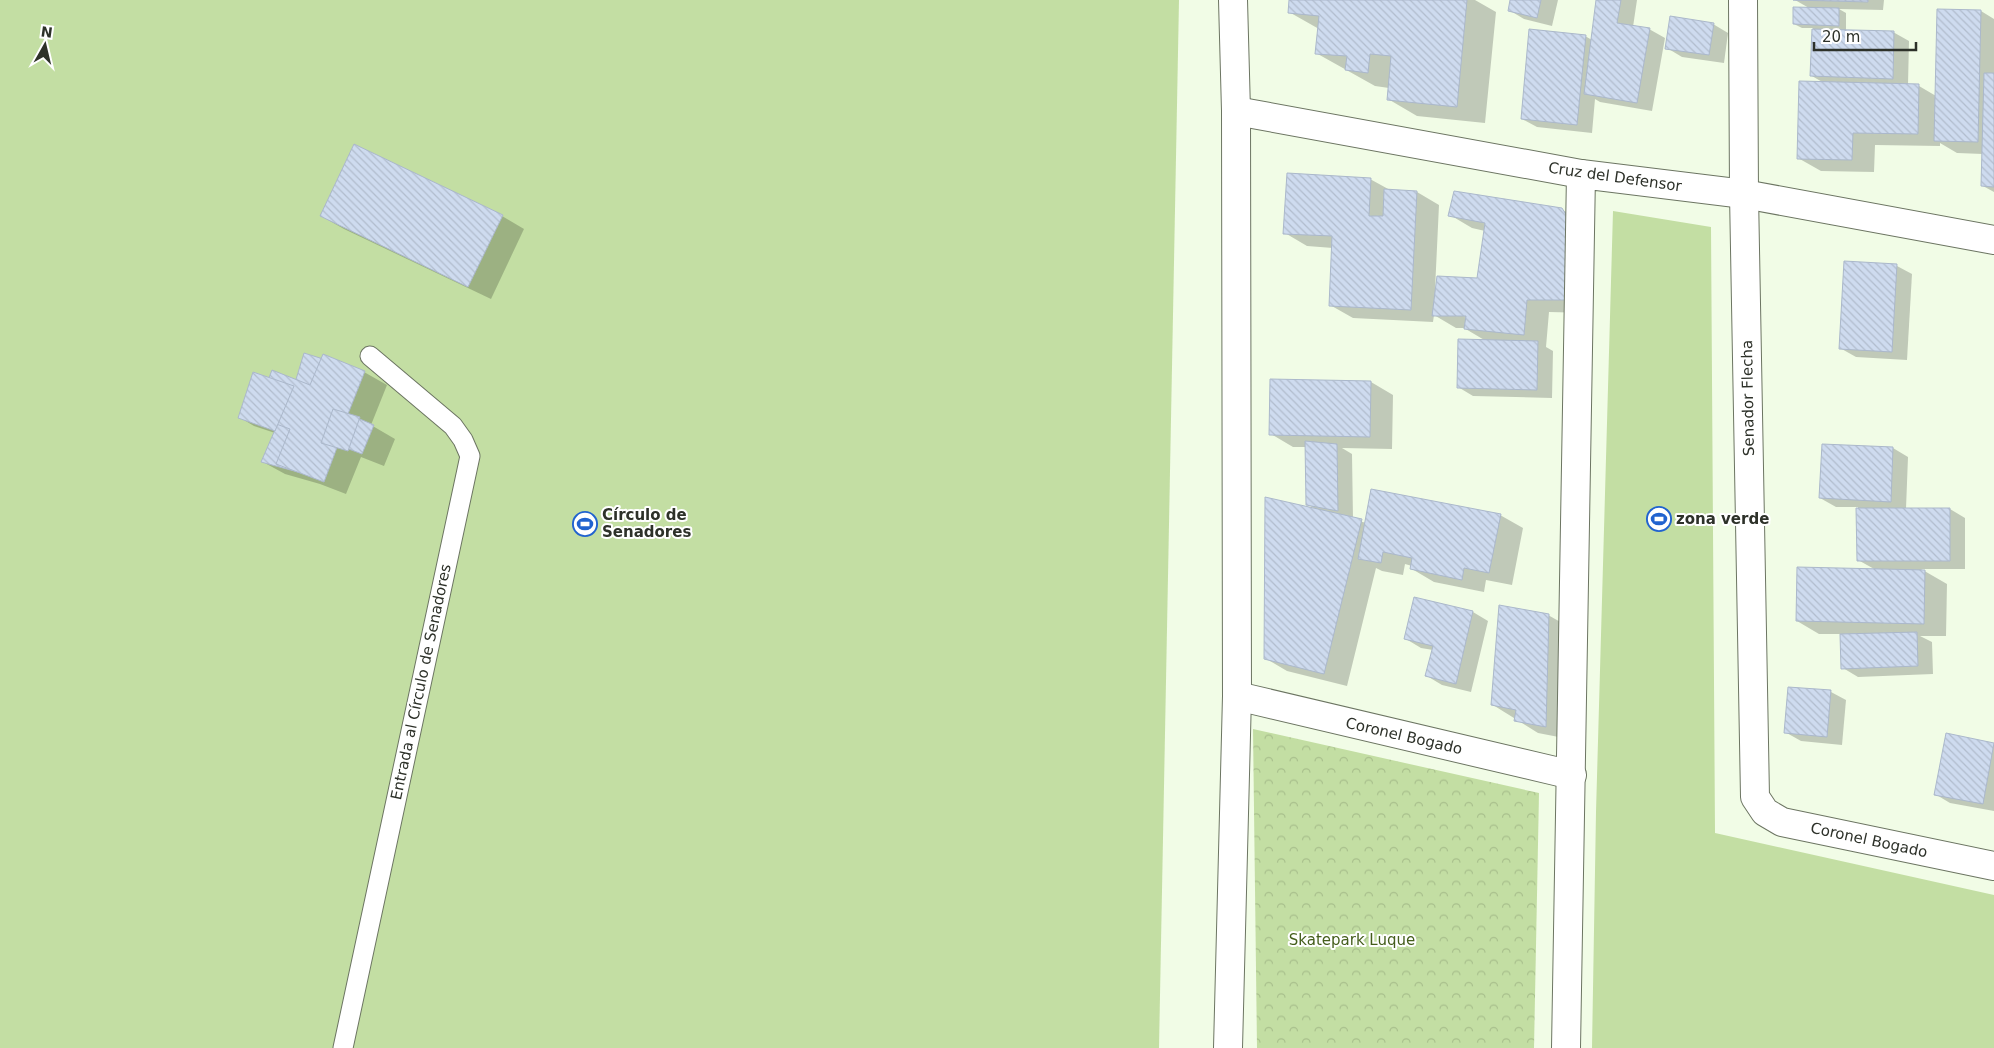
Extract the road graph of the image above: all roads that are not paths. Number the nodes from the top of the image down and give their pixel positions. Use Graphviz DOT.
graph roads {
  1 [pos="1233,0"];
  2 [pos="1743,0"];
  3 [pos="1236,111"];
  4 [pos="1581,174"];
  5 [pos="1744,194"];
  6 [pos="1994,240"];
  7 [pos="370,356"];
  8 [pos="1237,696"];
  9 [pos="1572,776"];
  10 [pos="1755,796"];
  11 [pos="1994,866"];
  12 [pos="343,1048"];
  13 [pos="1228,1048"];
  14 [pos="1566,1048"];
  1 -- 3 [label="street"];
  2 -- 5 [label="street, Senador Flecha"];
  3 -- 4 [label="street, Cruz del Defensor"];
  3 -- 8 [label="street"];
  4 -- 5 [label="street, Cruz del Defensor"];
  4 -- 9 [label="street"];
  5 -- 6 [label="street, Cruz del Defensor"];
  5 -- 10 [label="street, Senador Flecha"];
  7 -- 12 [label="lane, Entrada al Círculo de Senadores"];
  8 -- 9 [label="street, Coronel Bogado"];
  8 -- 13 [label="street"];
  9 -- 14 [label="street"];
  10 -- 11 [label="street, Coronel Bogado"];
}
